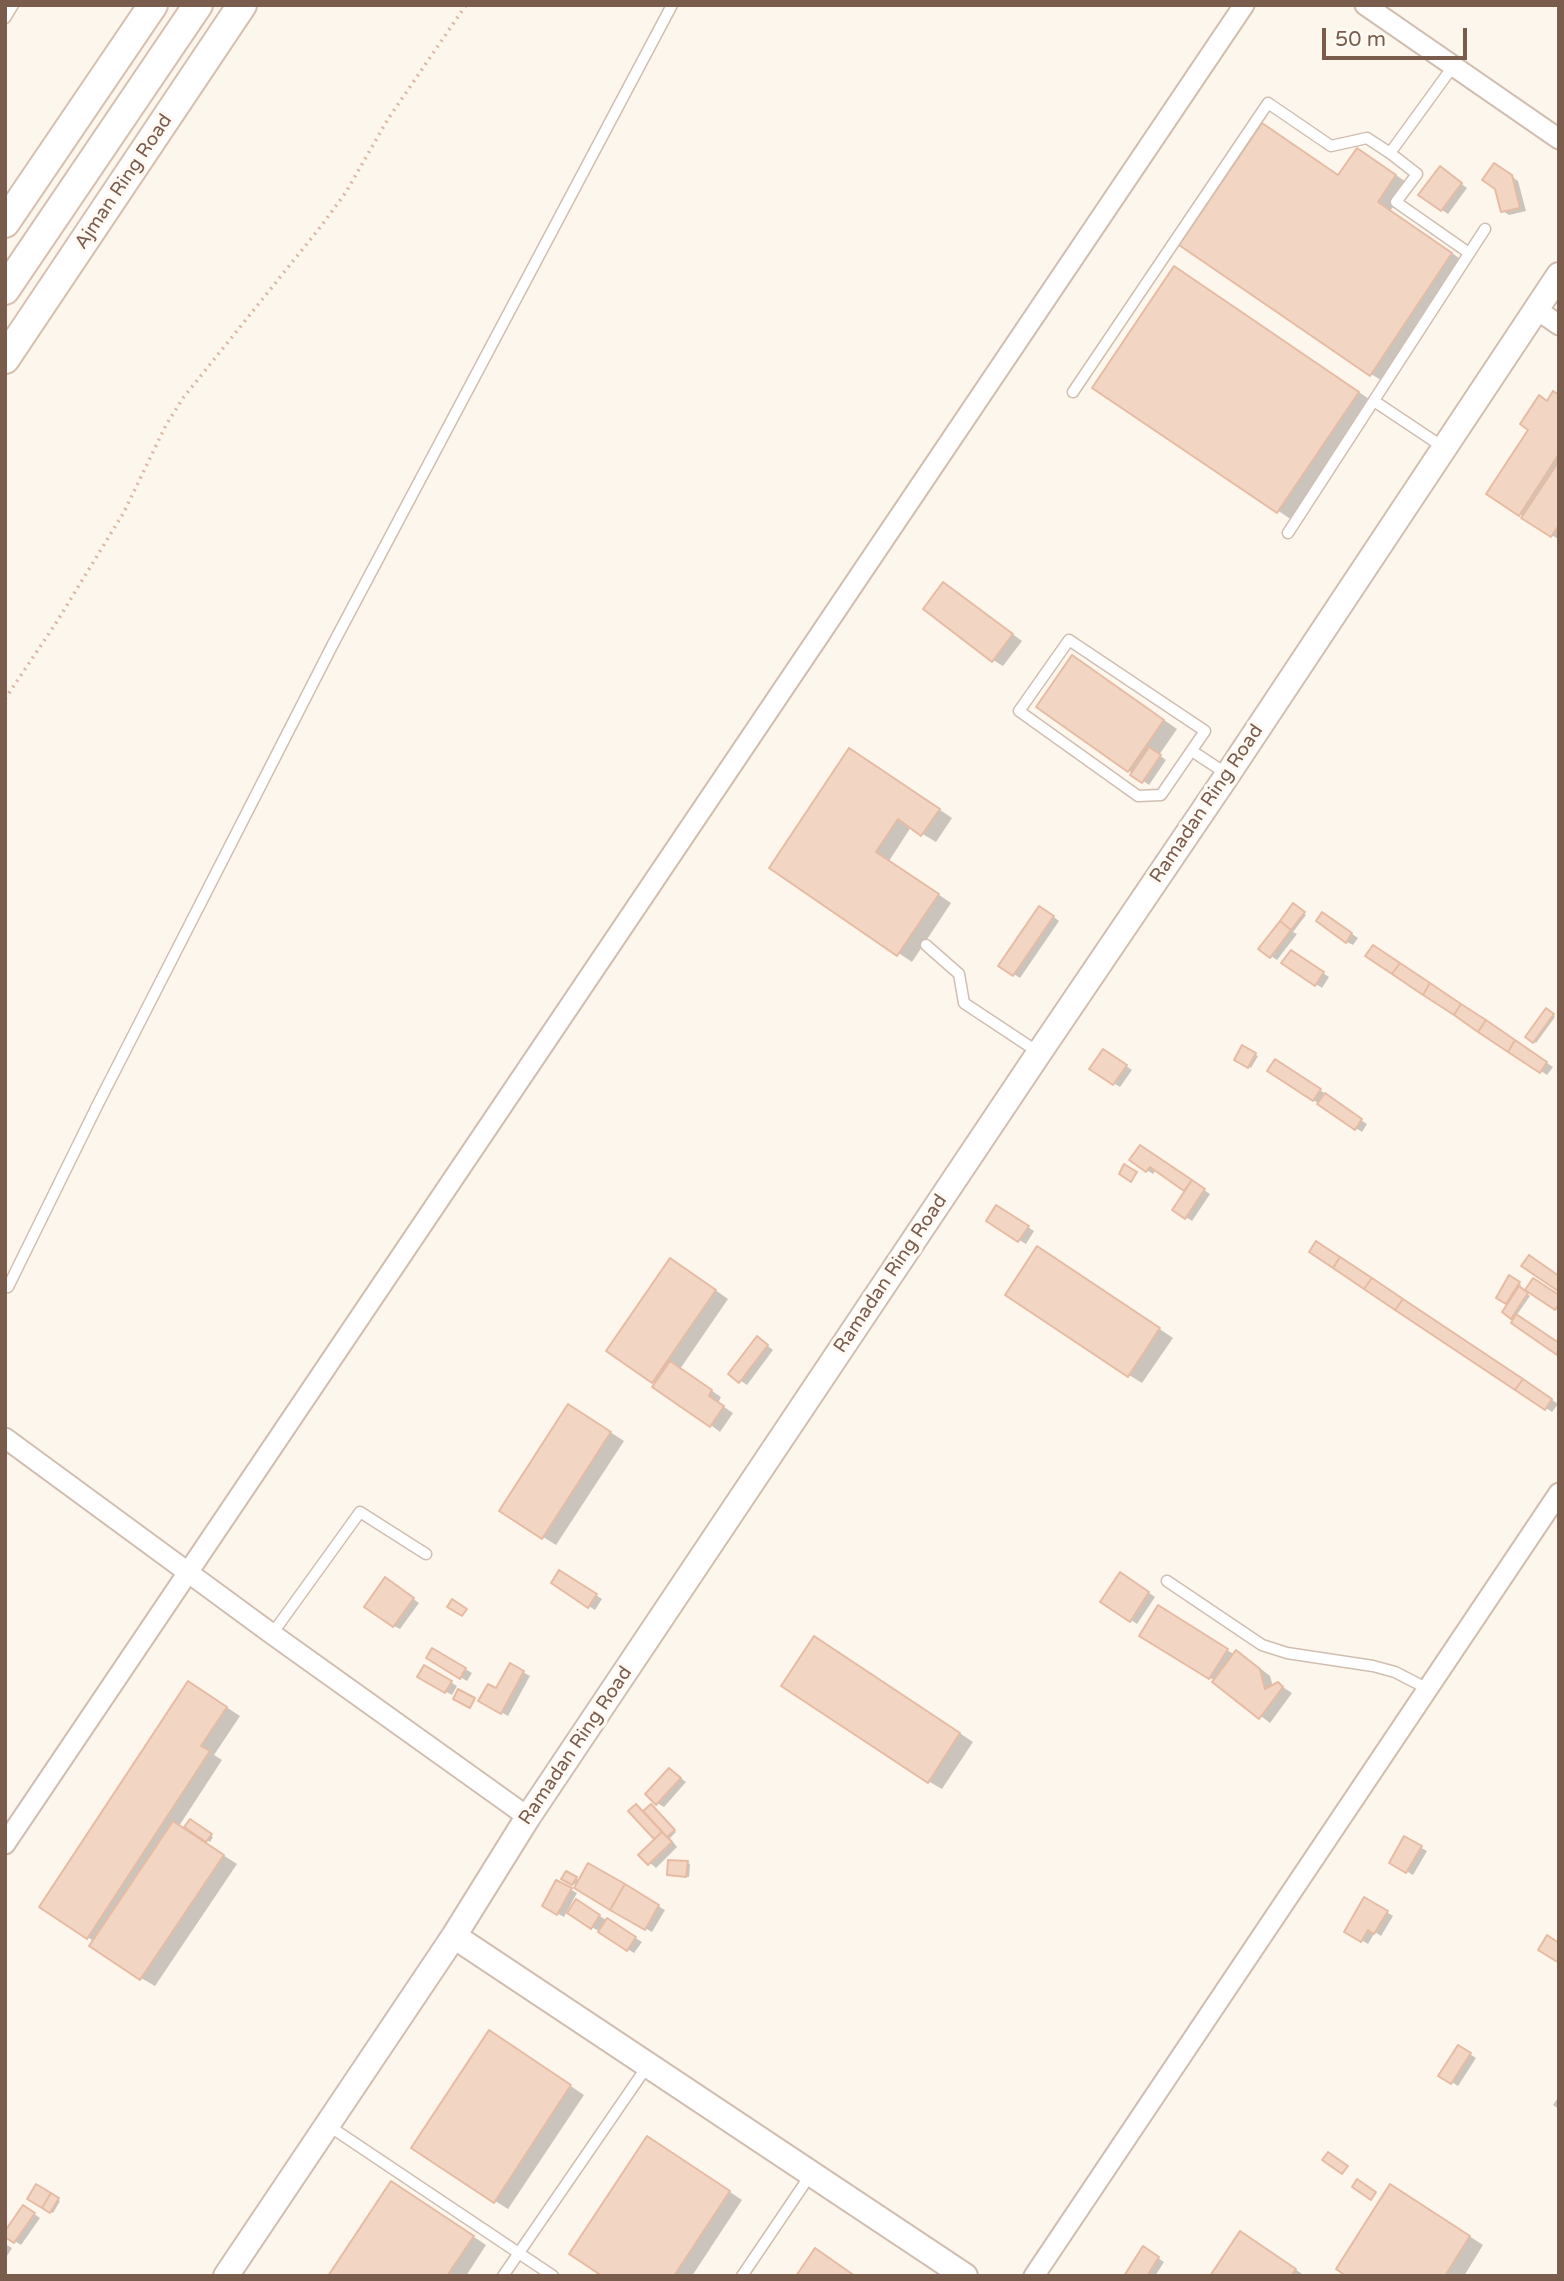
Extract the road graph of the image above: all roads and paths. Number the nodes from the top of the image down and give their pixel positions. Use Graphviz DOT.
graph roads {
  1 [pos="13,5"];
  2 [pos="153,5"];
  3 [pos="198,5"];
  4 [pos="242,5"];
  5 [pos="466,5"];
  6 [pos="671,5"];
  7 [pos="1244,5"];
  8 [pos="1365,5"];
  9 [pos="5,18"];
  10 [pos="1454,65"];
  11 [pos="1559,139"];
  12 [pos="1390,153"];
  13 [pos="5,223"];
  14 [pos="1485,229"];
  15 [pos="1469,253"];
  16 [pos="1559,275"];
  17 [pos="5,290"];
  18 [pos="1536,309"];
  19 [pos="1559,325"];
  20 [pos="5,359"];
  21 [pos="1073,392"];
  22 [pos="1374,401"];
  23 [pos="1443,448"];
  24 [pos="1288,533"];
  25 [pos="5,699"];
  26 [pos="1192,751"];
  27 [pos="1228,774"];
  28 [pos="926,945"];
  29 [pos="1039,1052"];
  30 [pos="8,1287"];
  31 [pos="5,1438"];
  32 [pos="1559,1493"];
  33 [pos="426,1554"];
  34 [pos="188,1572"];
  35 [pos="1167,1581"];
  36 [pos="272,1634"];
  37 [pos="1428,1689"];
  38 [pos="528,1817"];
  39 [pos="5,1844"];
  40 [pos="454,1936"];
  41 [pos="648,2065"];
  42 [pos="328,2125"];
  43 [pos="811,2174"];
  44 [pos="519,2253"];
  45 [pos="226,2276"];
  46 [pos="503,2276"];
  47 [pos="553,2276"];
  48 [pos="742,2276"];
  49 [pos="965,2276"];
  50 [pos="1034,2276"];
  1 -- 9 [label="lane"];
  2 -- 13 [label="main road"];
  3 -- 17 [label="main road, Ajman Ring Road"];
  4 -- 20 [label="main road, Ajman Ring Road"];
  5 -- 25 [label="path"];
  6 -- 30 [label="lane"];
  7 -- 34 [label="street"];
  8 -- 10 [label="street"];
  10 -- 11 [label="street"];
  10 -- 12 [label="lane"];
  12 -- 15 [label="lane"];
  12 -- 21 [label="lane"];
  14 -- 15 [label="lane"];
  15 -- 22 [label="lane"];
  16 -- 18 [label="street, Ramadan Ring Road"];
  18 -- 19 [label="street"];
  18 -- 23 [label="street, Ramadan Ring Road"];
  22 -- 23 [label="lane"];
  22 -- 24 [label="lane"];
  23 -- 27 [label="street, Ramadan Ring Road"];
  26 -- 26 [label="lane"];
  26 -- 27 [label="lane"];
  27 -- 29 [label="street, Ramadan Ring Road"];
  28 -- 29 [label="lane"];
  29 -- 38 [label="street, Ramadan Ring Road"];
  31 -- 34 [label="street"];
  32 -- 37 [label="street"];
  33 -- 36 [label="lane"];
  34 -- 36 [label="street"];
  34 -- 39 [label="street"];
  35 -- 37 [label="lane"];
  36 -- 38 [label="street"];
  37 -- 50 [label="street"];
  38 -- 40 [label="street, Ramadan Ring Road"];
  40 -- 41 [label="street"];
  40 -- 42 [label="street, Ramadan Ring Road"];
  41 -- 43 [label="street"];
  41 -- 44 [label="lane"];
  42 -- 44 [label="lane"];
  42 -- 45 [label="street, Ramadan Ring Road"];
  43 -- 48 [label="lane"];
  43 -- 49 [label="street"];
  44 -- 46 [label="lane"];
  44 -- 47 [label="lane"];
}
